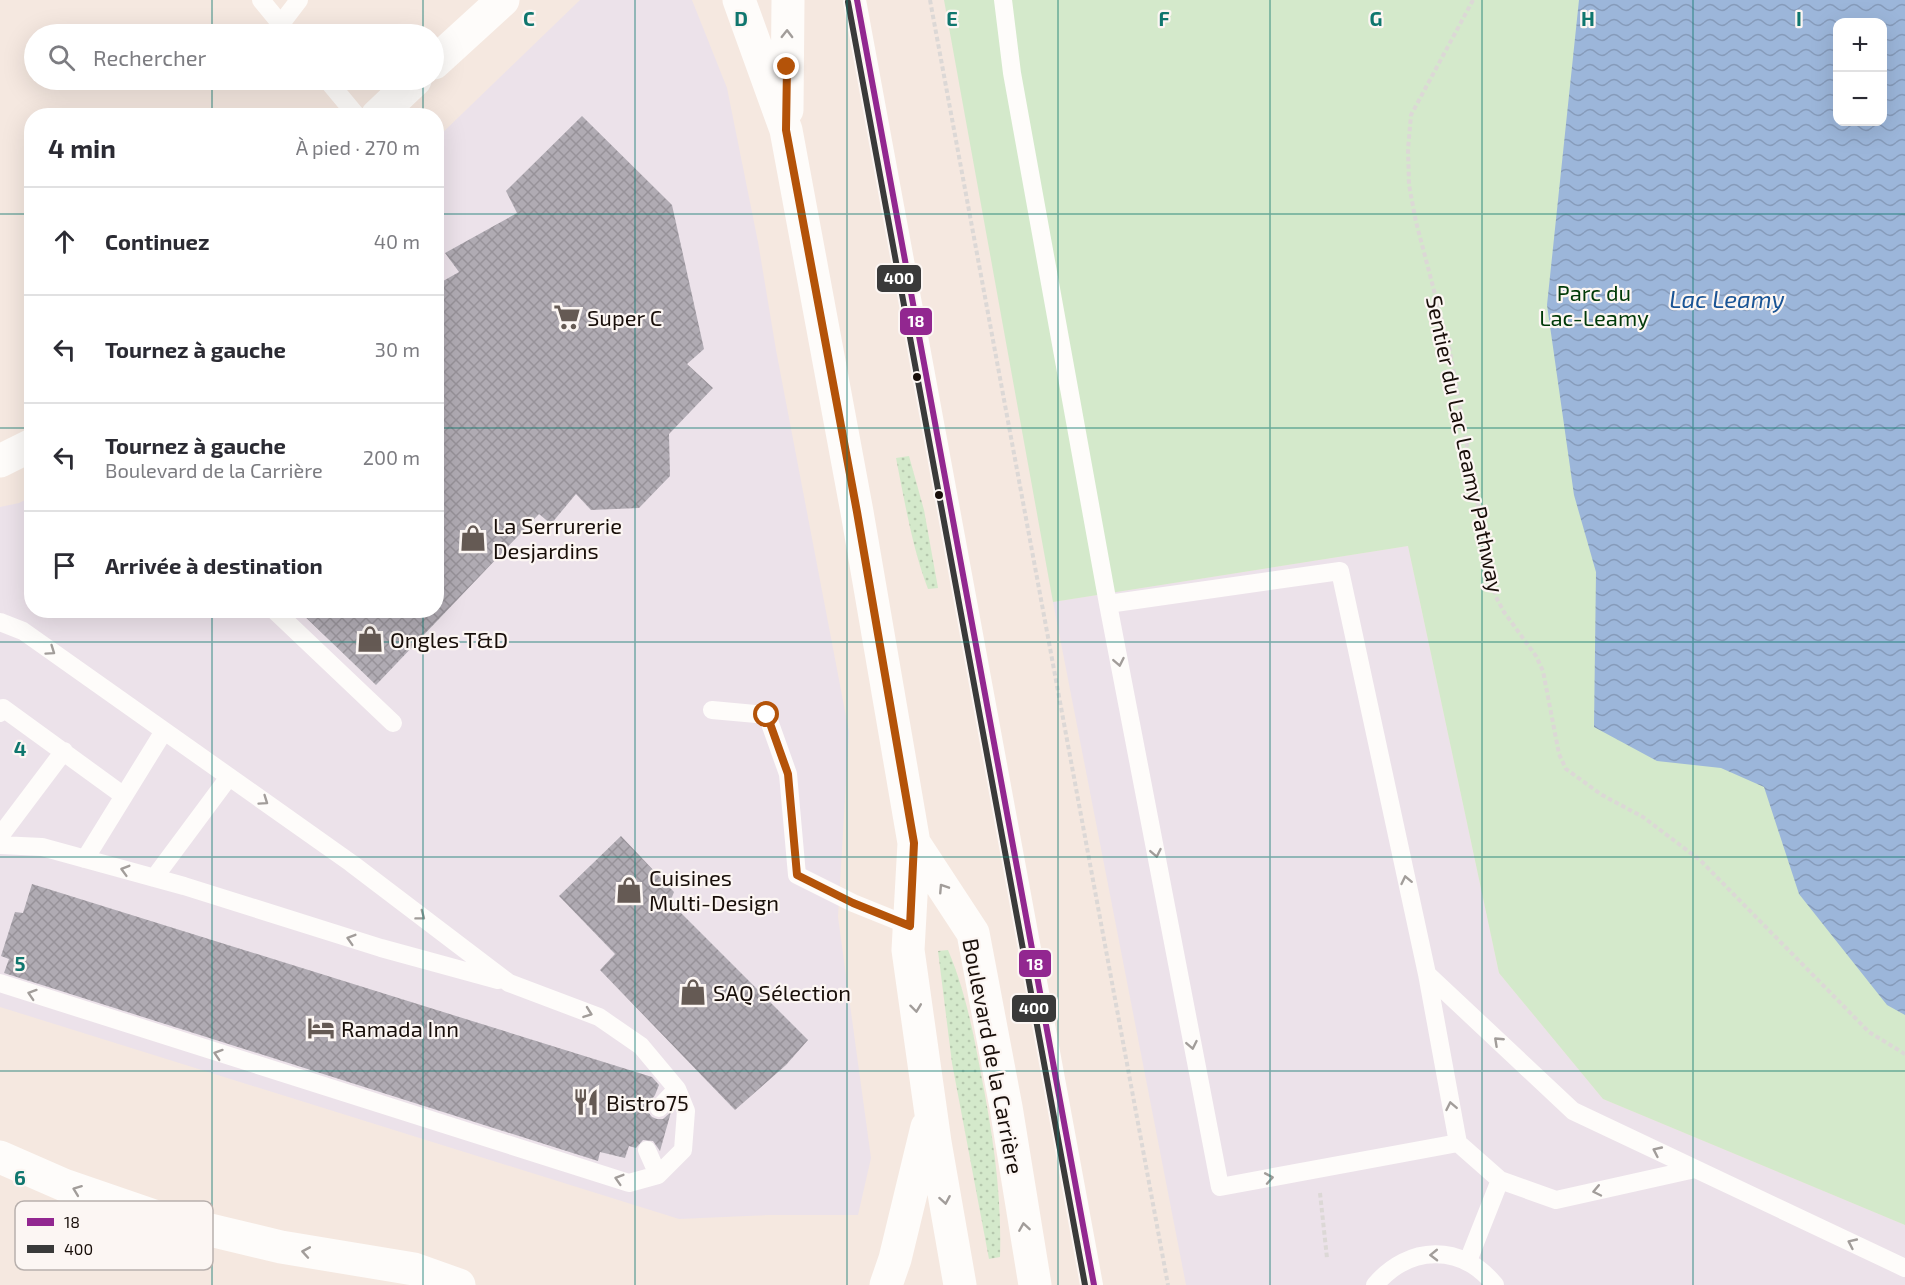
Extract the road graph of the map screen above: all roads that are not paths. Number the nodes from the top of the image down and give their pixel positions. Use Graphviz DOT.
graph roads {
  1 [pos="261,0"];
  2 [pos="299,0"];
  3 [pos="503,0"];
  4 [pos="739,0"];
  5 [pos="788,0"];
  6 [pos="857,0"];
  7 [pos="1003,0"];
  8 [pos="1012,0"];
  9 [pos="1005,22"];
  10 [pos="280,24"];
  11 [pos="288,24"];
  12 [pos="444,54"];
  13 [pos="342,90"];
  14 [pos="404,90"];
  15 [pos="368,108"];
  16 [pos="384,108"];
  17 [pos="786,130"];
  18 [pos="24,449"];
  19 [pos="0,461"];
  20 [pos="1108,604"];
  21 [pos="282,618"];
  22 [pos="0,622"];
  23 [pos="712,710"];
  24 [pos="0,713"];
  25 [pos="393,723"];
  26 [pos="164,731"];
  27 [pos="64,751"];
  28 [pos="229,777"];
  29 [pos="124,796"];
  30 [pos="0,836"];
  31 [pos="914,843"];
  32 [pos="0,845"];
  33 [pos="85,859"];
  34 [pos="154,878"];
  35 [pos="910,926"];
  36 [pos="1426,974"];
  37 [pos="0,983"];
  38 [pos="508,983"];
  39 [pos="676,1089"];
  40 [pos="659,1108"];
  41 [pos="930,1114"];
  42 [pos="1458,1143"];
  43 [pos="647,1150"];
  44 [pos="0,1157"];
  45 [pos="1695,1169"];
  46 [pos="658,1175"];
  47 [pos="1500,1180"];
  48 [pos="111,1201"];
  49 [pos="213,1231"];
  50 [pos="1468,1261"];
  51 [pos="1905,1268"];
  52 [pos="459,1285"];
  53 [pos="886,1285"];
  54 [pos="960,1285"];
  55 [pos="1035,1285"];
  56 [pos="1094,1285"];
  57 [pos="1375,1285"];
  58 [pos="1495,1285"];
  1 -- 10 [label="lane"];
  2 -- 11 [label="lane"];
  3 -- 12 [label="main road"];
  4 -- 17 [label="main road, Boulevard de la Carrière"];
  17 -- 5 [label="main road, Boulevard de la Carrière, one-way"];
  6 -- 56 [label="lane"];
  7 -- 9 [label="lane"];
  8 -- 9 [label="lane"];
  9 -- 20 [label="lane"];
  13 -- 15 [label="lane"];
  14 -- 16 [label="main road"];
  17 -- 31 [label="main road, Boulevard de la Carrière"];
  18 -- 19 [label="main road"];
  36 -- 20 [label="lane, one-way"];
  20 -- 42 [label="lane, one-way"];
  21 -- 25 [label="lane"];
  22 -- 26 [label="lane, one-way"];
  23 -- 35 [label="lane"];
  24 -- 27 [label="lane"];
  26 -- 28 [label="lane"];
  26 -- 29 [label="lane"];
  27 -- 29 [label="lane"];
  27 -- 30 [label="lane"];
  28 -- 34 [label="lane"];
  28 -- 38 [label="lane, one-way"];
  29 -- 33 [label="lane"];
  31 -- 35 [label="main road, Boulevard de la Carrière"];
  55 -- 31 [label="main road, Boulevard de la Carrière, one-way"];
  32 -- 33 [label="lane"];
  34 -- 33 [label="lane, one-way"];
  38 -- 34 [label="lane, one-way"];
  35 -- 41 [label="main road, Boulevard de la Carrière, one-way"];
  42 -- 36 [label="lane, one-way"];
  45 -- 36 [label="lane, one-way"];
  46 -- 37 [label="lane, one-way"];
  38 -- 39 [label="lane, one-way"];
  39 -- 40 [label="lane"];
  39 -- 46 [label="lane"];
  41 -- 53 [label="main road"];
  41 -- 54 [label="main road, Boulevard de la Carrière, one-way"];
  42 -- 47 [label="lane"];
  43 -- 46 [label="lane"];
  48 -- 44 [label="main road, one-way"];
  45 -- 47 [label="lane, one-way"];
  51 -- 45 [label="lane, one-way"];
  47 -- 50 [label="lane"];
  52 -- 49 [label="main road, one-way"];
  50 -- 57 [label="lane, one-way"];
  50 -- 58 [label="lane"];
}
